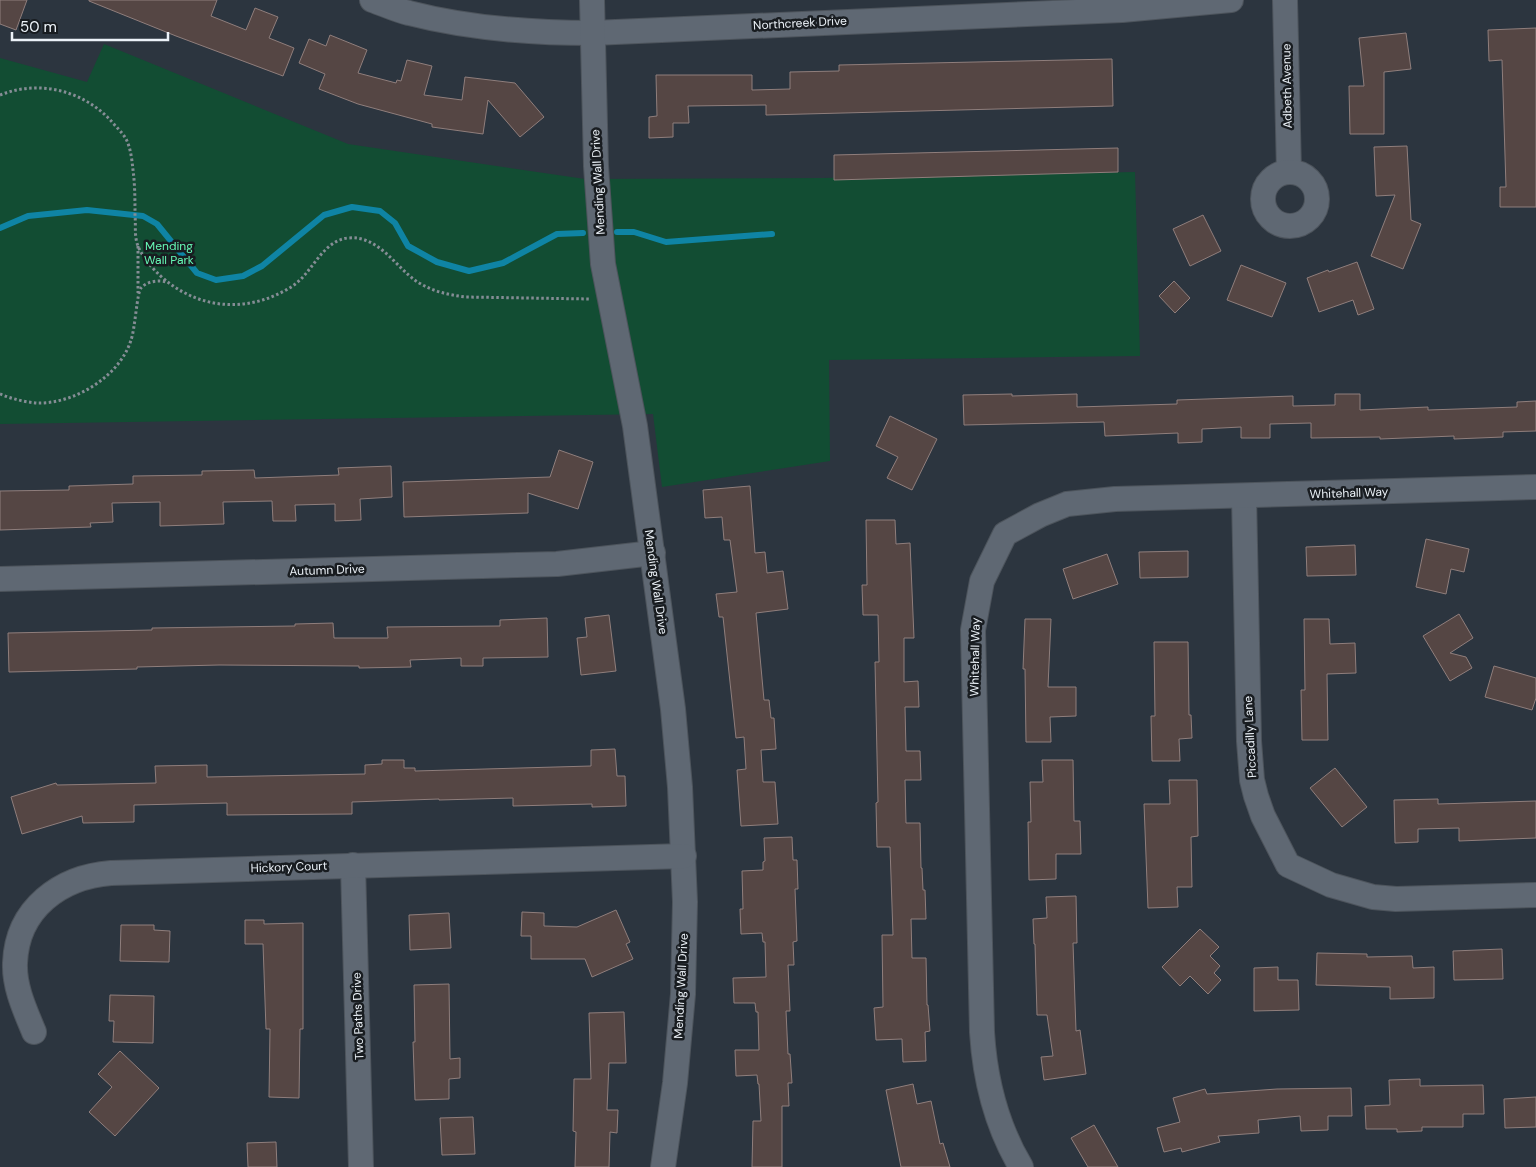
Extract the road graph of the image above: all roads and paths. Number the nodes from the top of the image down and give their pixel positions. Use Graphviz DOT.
graph roads {
  1 [pos="372,0"];
  2 [pos="592,0"];
  3 [pos="1231,0"];
  4 [pos="1285,0"];
  5 [pos="1008,7"];
  6 [pos="854,10"];
  7 [pos="593,33"];
  8 [pos="0,95"];
  9 [pos="1289,172"];
  10 [pos="138,246"];
  11 [pos="169,283"];
  12 [pos="138,293"];
  13 [pos="610,299"];
  14 [pos="0,394"];
  15 [pos="1536,487"];
  16 [pos="1244,496"];
  17 [pos="652,553"];
  18 [pos="0,580"];
  19 [pos="684,856"];
  20 [pos="353,865"];
  21 [pos="1536,895"];
  22 [pos="34,1032"];
  23 [pos="362,1167"];
  24 [pos="663,1167"];
  25 [pos="1021,1167"];
  1 -- 7 [label="street, Northcreek Drive"];
  2 -- 7 [label="street, Mending Wall Drive"];
  3 -- 5 [label="street, Northcreek Drive"];
  4 -- 9 [label="street, Adbeth Avenue"];
  5 -- 6 [label="street, Northcreek Drive"];
  6 -- 7 [label="street, Northcreek Drive"];
  7 -- 13 [label="street, Mending Wall Drive"];
  8 -- 10 [label="path"];
  10 -- 11 [label="path"];
  10 -- 12 [label="path"];
  11 -- 12 [label="path"];
  11 -- 13 [label="path"];
  12 -- 14 [label="path"];
  13 -- 17 [label="street, Mending Wall Drive"];
  15 -- 16 [label="street, Whitehall Way"];
  16 -- 21 [label="street, Piccadilly Lane"];
  16 -- 25 [label="street, Whitehall Way"];
  17 -- 18 [label="street, Autumn Drive"];
  17 -- 19 [label="street, Mending Wall Drive"];
  19 -- 20 [label="street, Hickory Court"];
  19 -- 24 [label="street, Mending Wall Drive"];
  20 -- 22 [label="street, Hickory Court"];
  20 -- 23 [label="street, Two Paths Drive"];
}
